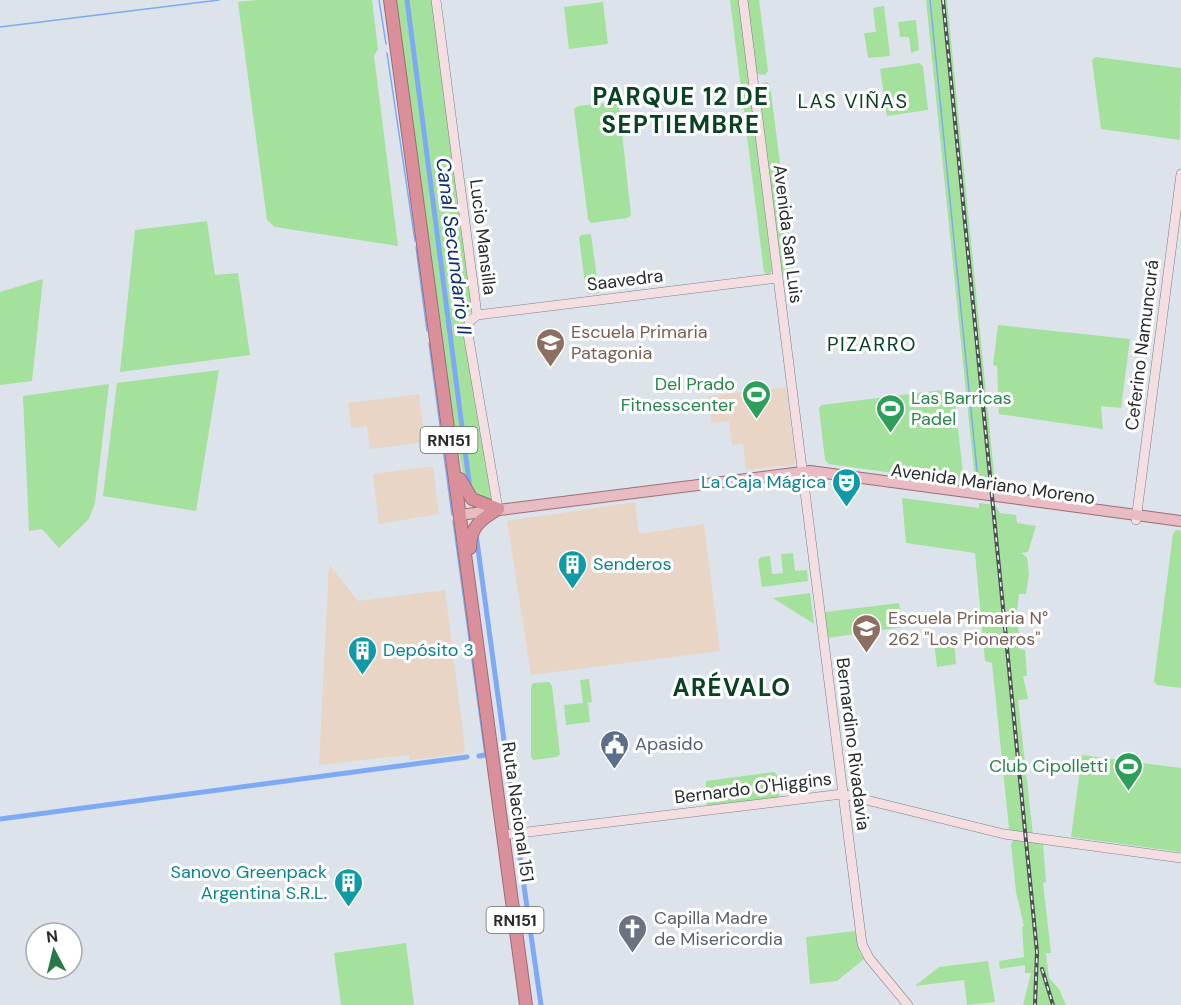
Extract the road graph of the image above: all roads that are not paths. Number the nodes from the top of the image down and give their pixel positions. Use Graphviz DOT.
graph roads {
  1 [pos="390,0"];
  2 [pos="436,0"];
  3 [pos="743,0"];
  4 [pos="1181,174"];
  5 [pos="777,278"];
  6 [pos="477,315"];
  7 [pos="439,364"];
  8 [pos="802,471"];
  9 [pos="460,479"];
  10 [pos="498,509"];
  11 [pos="462,514"];
  12 [pos="1137,518"];
  13 [pos="1181,521"];
  14 [pos="1181,526"];
  15 [pos="470,548"];
  16 [pos="478,660"];
  17 [pos="842,794"];
  18 [pos="503,835"];
  19 [pos="1181,858"];
  20 [pos="526,1005"];
  21 [pos="908,1005"];
  1 -- 7 [label="highway, Ruta Nacional 151 / RN151"];
  2 -- 6 [label="main road, Lucio Mansilla"];
  3 -- 5 [label="main road, Avenida San Luis"];
  4 -- 12 [label="main road, Ceferino Namuncurá"];
  5 -- 6 [label="main road, Saavedra"];
  5 -- 8 [label="main road, Avenida San Luis"];
  6 -- 10 [label="main road, Lucio Mansilla"];
  7 -- 9 [label="highway, Ruta Nacional 151 / RN151"];
  7 -- 11 [label="highway, Ruta Nacional 151 / RN151"];
  8 -- 10 [label="main road, Avenida Mariano Moreno"];
  8 -- 12 [label="main road, Avenida Mariano Moreno"];
  8 -- 17 [label="main road, Bernardino Rivadavia"];
  9 -- 10 [label="highway"];
  9 -- 11 [label="highway, Ruta Nacional 151 / RN151"];
  10 -- 11 [label="main road, Avenida Mariano Moreno"];
  10 -- 15 [label="highway"];
  11 -- 15 [label="highway, Ruta Nacional 151 / RN151"];
  11 -- 16 [label="highway, Ruta Nacional 151 / RN151"];
  12 -- 13 [label="main road, Avenida Mariano Moreno"];
  12 -- 14 [label="main road, Avenida Mariano Moreno"];
  15 -- 16 [label="highway, Ruta Nacional 151 / RN151"];
  16 -- 18 [label="highway, Ruta Nacional 151 / RN151"];
  17 -- 18 [label="main road, Bernardo O'Higgins"];
  17 -- 19 [label="main road, Bernardo O'Higgins"];
  17 -- 21 [label="main road, Bernardino Rivadavia"];
  18 -- 20 [label="highway, Ruta Nacional 151 / RN151"];
}
